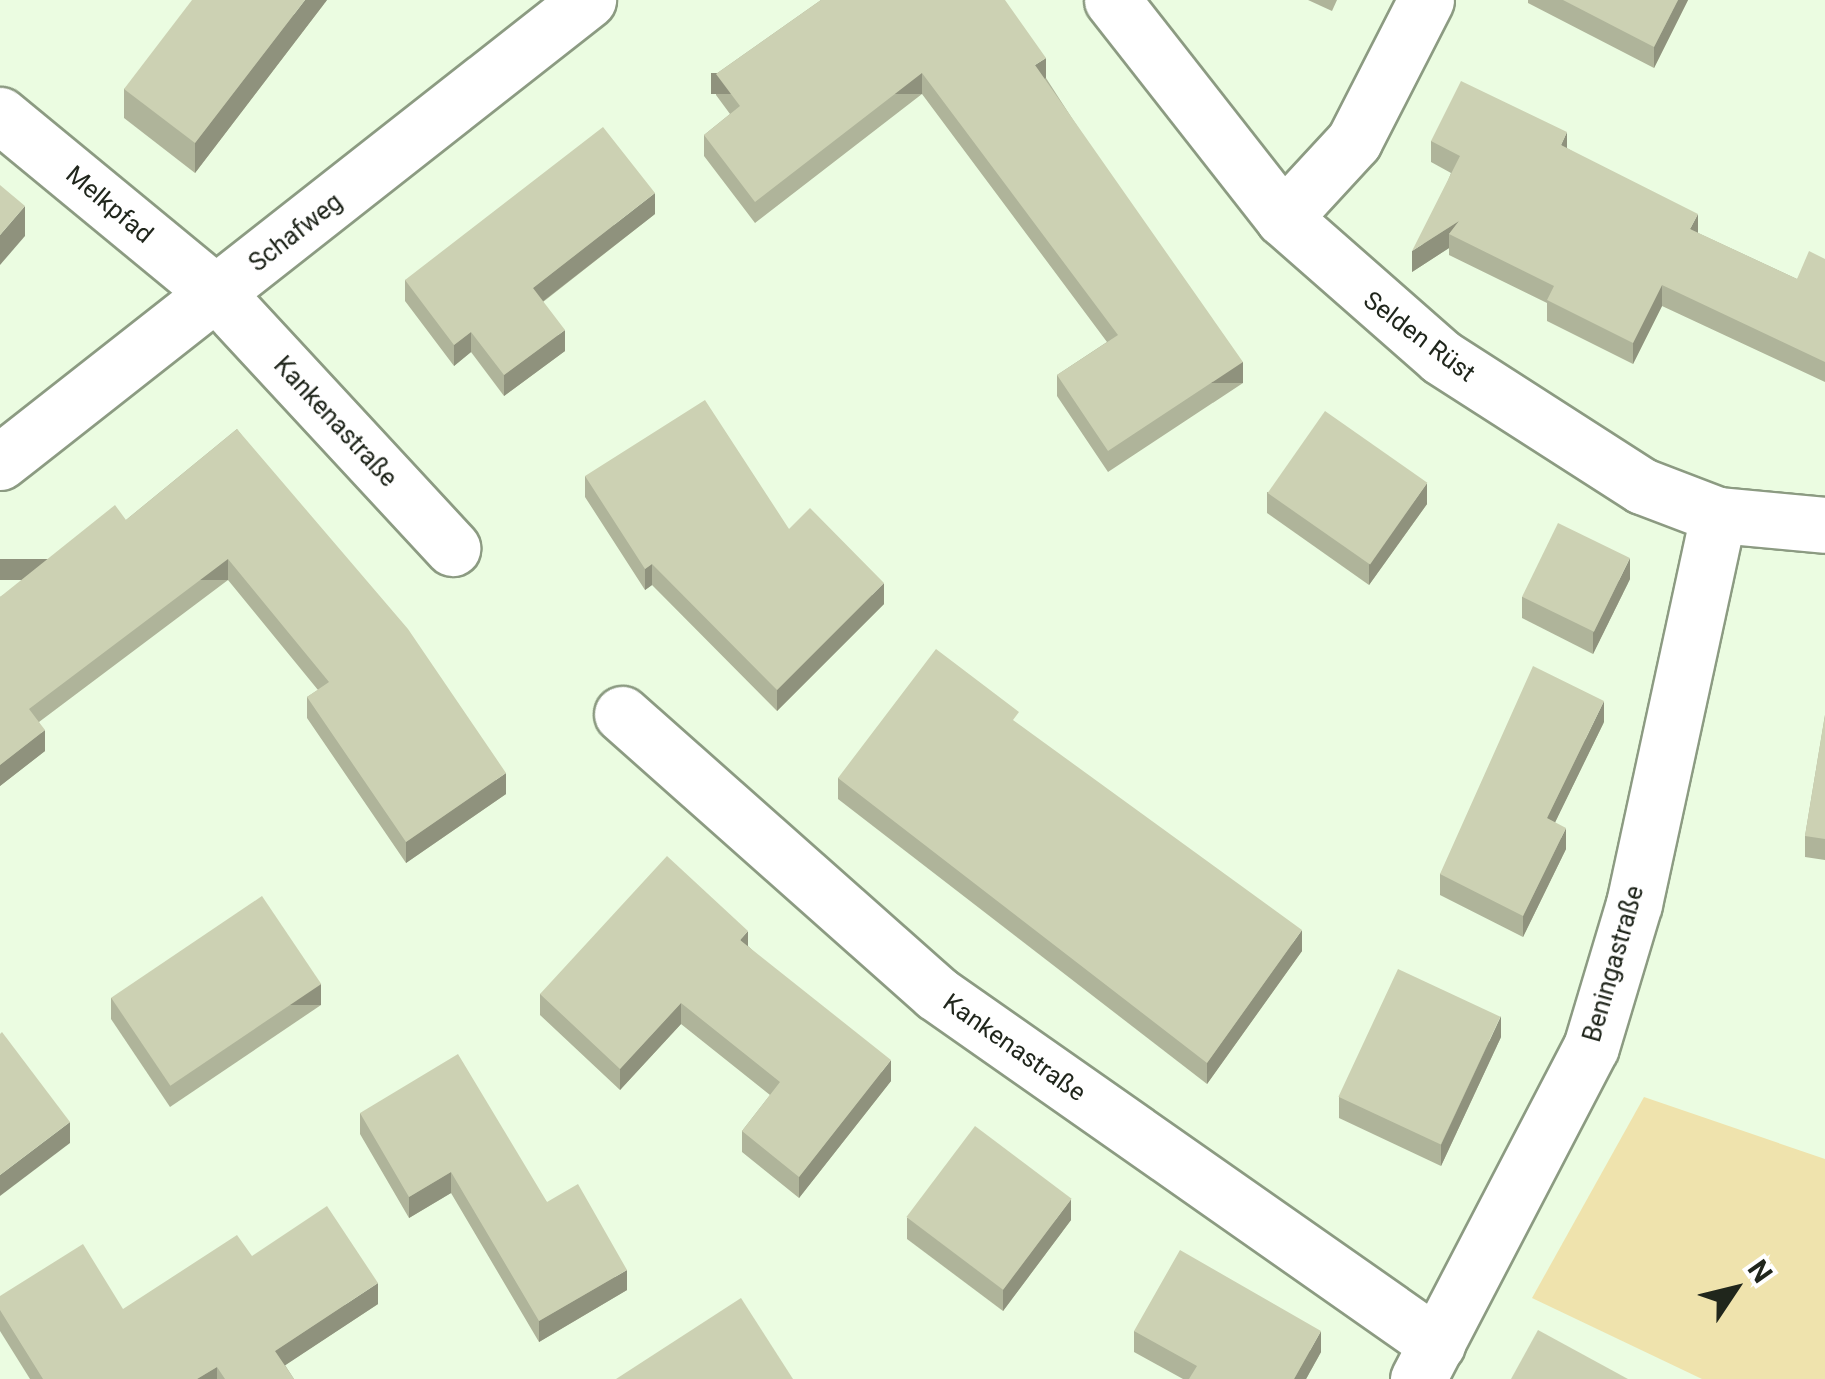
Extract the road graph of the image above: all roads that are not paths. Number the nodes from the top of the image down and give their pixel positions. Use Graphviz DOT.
graph roads {
  1 [pos="588,0"];
  2 [pos="1112,0"];
  3 [pos="1426,0"];
  4 [pos="0,115"];
  5 [pos="1283,218"];
  6 [pos="218,295"];
  7 [pos="0,462"];
  8 [pos="1718,515"];
  9 [pos="1825,525"];
  10 [pos="452,548"];
  11 [pos="622,714"];
  12 [pos="1428,1362"];
  1 -- 6 [label="street, Schafweg"];
  2 -- 5 [label="street, Selden Rüst"];
  3 -- 5 [label="street"];
  4 -- 6 [label="street, Melkpfad"];
  5 -- 8 [label="street, Selden Rüst"];
  6 -- 7 [label="street, Schafweg"];
  6 -- 10 [label="street, Kankenastraße"];
  8 -- 9 [label="street, Selden Rüst"];
  8 -- 12 [label="street, Beningastraße"];
  11 -- 12 [label="street, Kankenastraße"];
}
